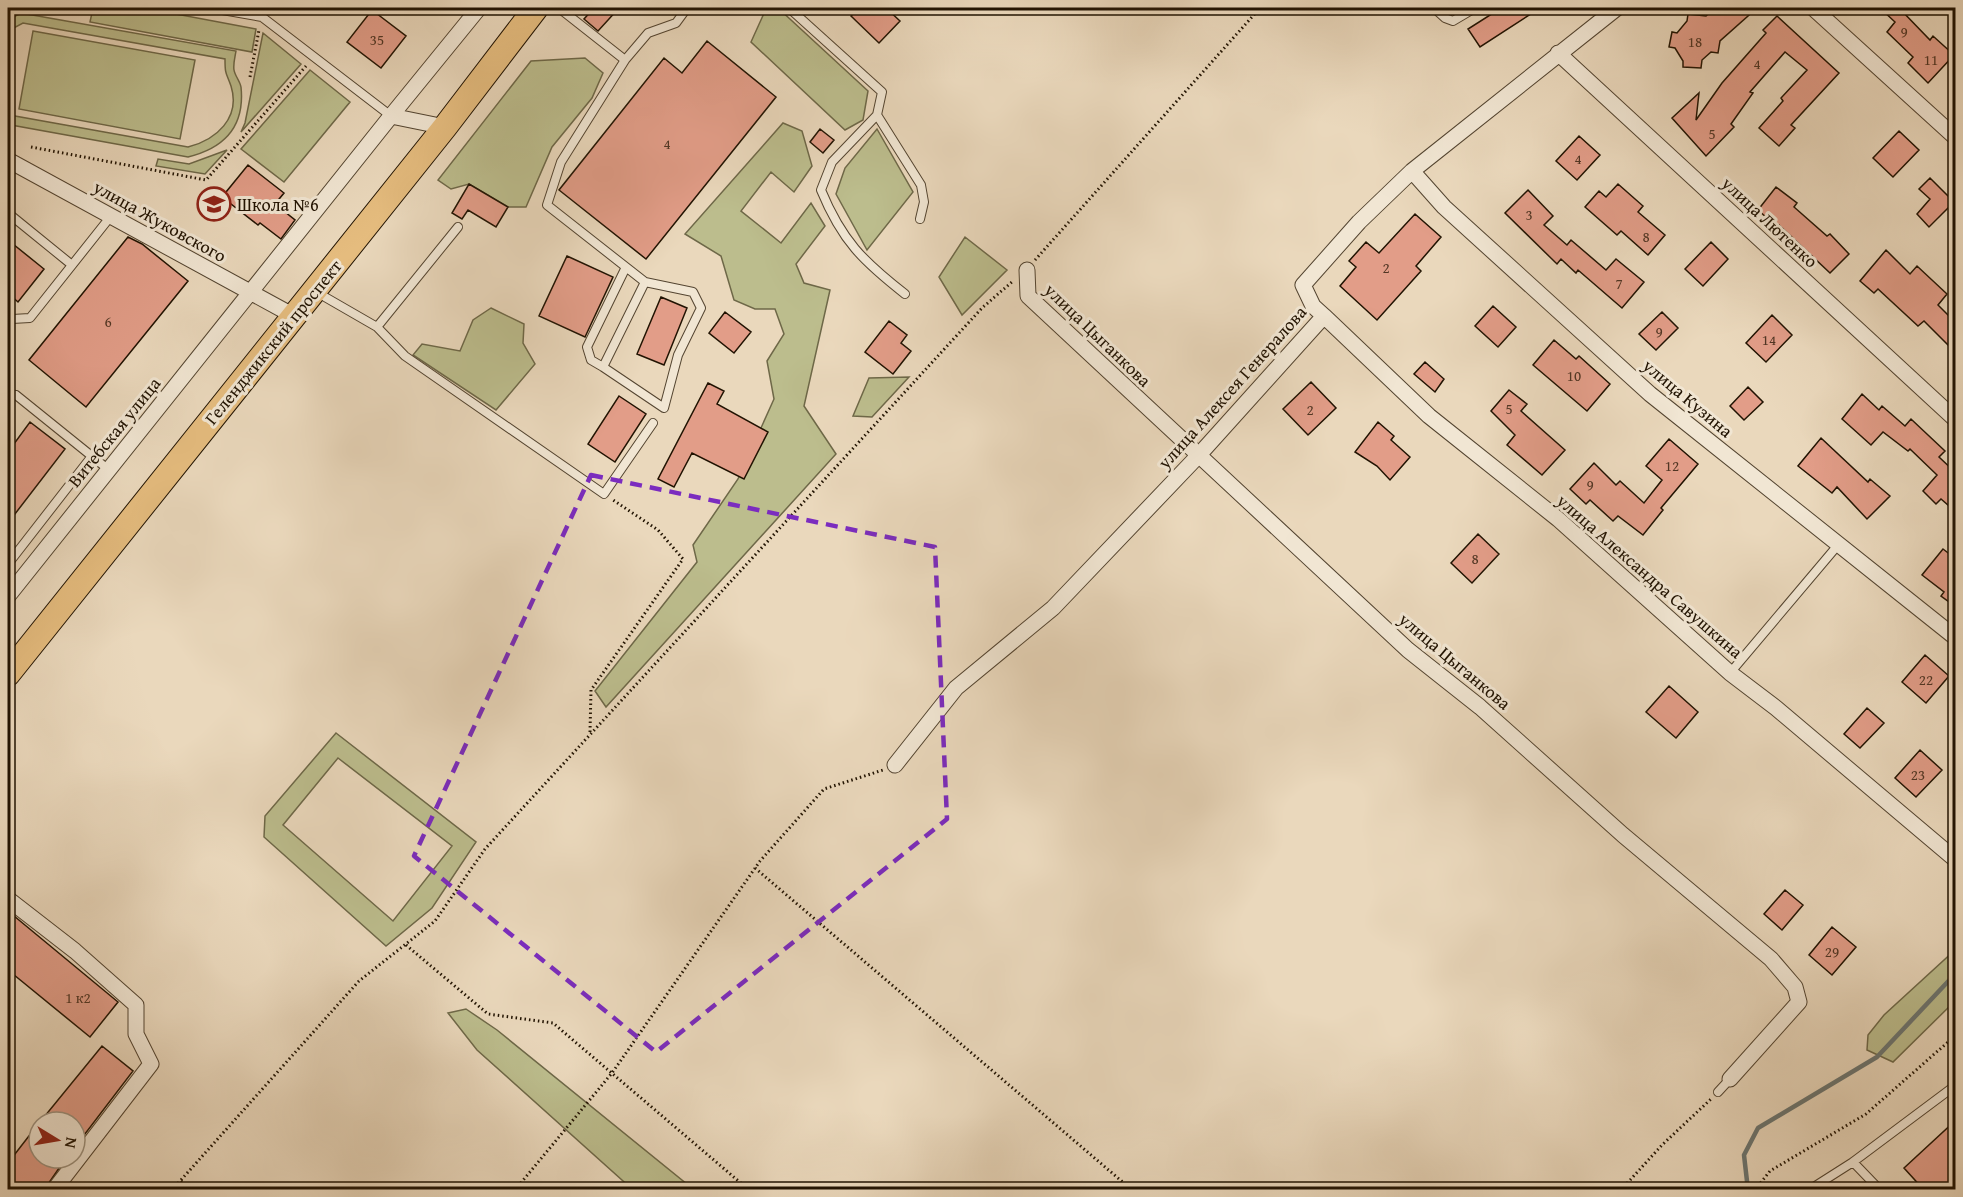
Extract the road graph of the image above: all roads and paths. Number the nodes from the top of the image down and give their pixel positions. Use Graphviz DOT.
graph roads {
  1 [pos="211,8"];
  2 [pos="479,8"];
  3 [pos="536,8"];
  4 [pos="559,8"];
  5 [pos="687,8"];
  6 [pos="789,8"];
  7 [pos="1260,8"];
  8 [pos="1434,8"];
  9 [pos="1475,8"];
  10 [pos="1617,8"];
  11 [pos="1813,8"];
  12 [pos="262,17"];
  13 [pos="1558,53"];
  14 [pos="313,57"];
  15 [pos="625,60"];
  16 [pos="250,76"];
  17 [pos="391,116"];
  18 [pos="877,116"];
  19 [pos="445,127"];
  20 [pos="1956,138"];
  21 [pos="32,147"];
  22 [pos="8,160"];
  23 [pos="1412,171"];
  24 [pos="8,213"];
  25 [pos="111,216"];
  26 [pos="920,219"];
  27 [pos="458,227"];
  28 [pos="72,265"];
  29 [pos="626,267"];
  30 [pos="1027,270"];
  31 [pos="645,282"];
  32 [pos="248,291"];
  33 [pos="314,291"];
  34 [pos="905,294"];
  35 [pos="8,315"];
  36 [pos="294,316"];
  37 [pos="1324,316"];
  38 [pos="377,327"];
  39 [pos="603,368"];
  40 [pos="8,394"];
  41 [pos="1956,420"];
  42 [pos="652,423"];
  43 [pos="92,456"];
  44 [pos="1198,456"];
  45 [pos="109,470"];
  46 [pos="604,494"];
  47 [pos="1838,545"];
  48 [pos="8,564"];
  49 [pos="8,596"];
  50 [pos="1956,638"];
  51 [pos="1730,673"];
  52 [pos="8,674"];
  53 [pos="590,732"];
  54 [pos="895,765"];
  55 [pos="1956,860"];
  56 [pos="755,868"];
  57 [pos="8,899"];
  58 [pos="405,945"];
  59 [pos="1956,1035"];
  60 [pos="612,1073"];
  61 [pos="1730,1079"];
  62 [pos="1956,1085"];
  63 [pos="1718,1092"];
  64 [pos="1853,1162"];
  65 [pos="180,1180"];
  66 [pos="54,1190"];
  67 [pos="172,1190"];
  68 [pos="190,1190"];
  69 [pos="515,1190"];
  70 [pos="749,1190"];
  71 [pos="1132,1190"];
  72 [pos="1622,1190"];
  73 [pos="1755,1190"];
  74 [pos="1809,1190"];
  75 [pos="1880,1190"];
  1 -- 12 [label="lane"];
  2 -- 17 [label="street, Витебская улица"];
  3 -- 19 [label="main road, Геленджикский проспект"];
  4 -- 15 [label="lane"];
  5 -- 15 [label="lane"];
  6 -- 18 [label="lane"];
  7 -- 30 [label="path"];
  8 -- 9 [label="lane"];
  10 -- 13 [label="street, улица Алексея Генералова"];
  11 -- 20 [label="street"];
  12 -- 14 [label="lane"];
  12 -- 16 [label="path"];
  13 -- 23 [label="street, улица Алексея Генералова"];
  13 -- 41 [label="street, улица Лютенко"];
  14 -- 17 [label="lane"];
  14 -- 21 [label="path"];
  15 -- 29 [label="lane"];
  17 -- 19 [label="street"];
  17 -- 32 [label="street, Витебская улица"];
  18 -- 26 [label="lane"];
  18 -- 34 [label="lane"];
  19 -- 33 [label="main road, Геленджикский проспект"];
  22 -- 25 [label="street, улица Жуковского"];
  23 -- 37 [label="street, улица Алексея Генералова"];
  23 -- 47 [label="street, улица Кузина"];
  24 -- 28 [label="lane"];
  25 -- 28 [label="lane"];
  25 -- 32 [label="street, улица Жуковского"];
  27 -- 38 [label="lane"];
  28 -- 35 [label="lane"];
  29 -- 31 [label="lane"];
  29 -- 39 [label="lane"];
  30 -- 44 [label="street, улица Цыганкова"];
  30 -- 53 [label="path"];
  31 -- 39 [label="lane"];
  31 -- 39 [label="lane"];
  32 -- 36 [label="street, улица Жуковского"];
  32 -- 45 [label="street, Витебская улица"];
  33 -- 36 [label="main road, Геленджикский проспект"];
  33 -- 38 [label="lane"];
  36 -- 52 [label="main road, Геленджикский проспект"];
  37 -- 44 [label="street, улица Алексея Генералова"];
  37 -- 51 [label="street, улица Александра Савушкина"];
  38 -- 46 [label="lane"];
  40 -- 43 [label="lane"];
  42 -- 46 [label="lane"];
  43 -- 45 [label="lane"];
  43 -- 48 [label="lane"];
  44 -- 54 [label="street, улица Алексея Генералова"];
  44 -- 61 [label="street, улица Цыганкова"];
  45 -- 49 [label="street, Витебская улица"];
  46 -- 53 [label="path"];
  47 -- 50 [label="street, улица Кузина"];
  47 -- 51 [label="lane"];
  51 -- 55 [label="street, улица Александра Савушкина"];
  53 -- 58 [label="path"];
  54 -- 56 [label="path"];
  56 -- 60 [label="path"];
  56 -- 71 [label="path"];
  57 -- 66 [label="street"];
  58 -- 60 [label="path"];
  58 -- 65 [label="path"];
  59 -- 73 [label="path"];
  60 -- 69 [label="path"];
  60 -- 70 [label="path"];
  61 -- 63 [label="lane"];
  62 -- 64 [label="lane"];
  63 -- 72 [label="path"];
  64 -- 74 [label="lane"];
  64 -- 75 [label="lane"];
  65 -- 67 [label="path"];
  65 -- 68 [label="path"];
}
